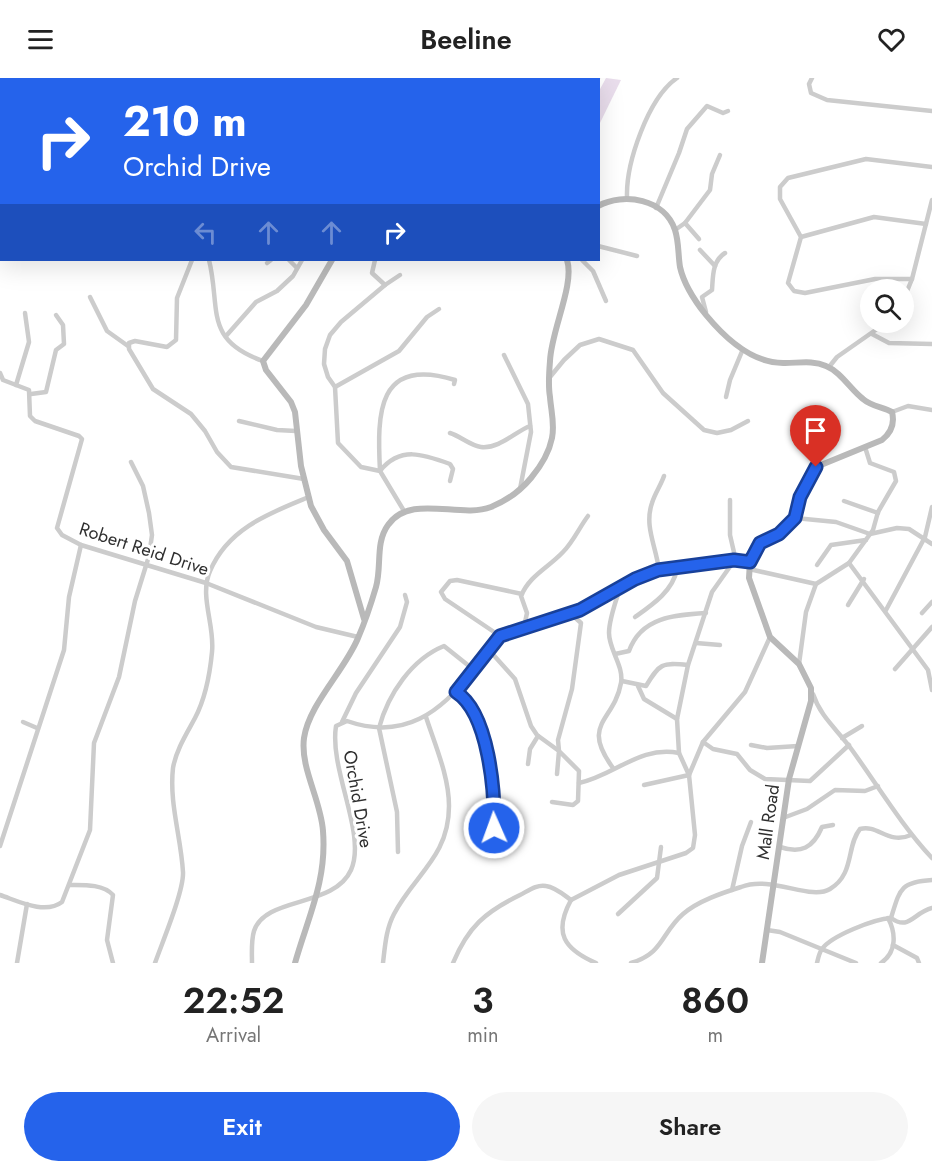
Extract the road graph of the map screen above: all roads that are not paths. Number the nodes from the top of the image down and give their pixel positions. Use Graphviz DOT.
graph roads {
  1 [pos="677,78"];
  2 [pos="812,78"];
  3 [pos="728,111"];
  4 [pos="932,111"];
  5 [pos="720,155"];
  6 [pos="932,167"];
  7 [pos="627,197"];
  8 [pos="932,200"];
  9 [pos="600,205"];
  10 [pos="656,208"];
  11 [pos="685,223"];
  12 [pos="927,224"];
  13 [pos="675,230"];
  14 [pos="932,231"];
  15 [pos="924,233"];
  16 [pos="801,237"];
  17 [pos="699,239"];
  18 [pos="600,247"];
  19 [pos="700,250"];
  20 [pos="724,253"];
  21 [pos="637,256"];
  22 [pos="192,261"];
  23 [pos="209,261"];
  24 [pos="290,261"];
  25 [pos="301,261"];
  26 [pos="331,261"];
  27 [pos="375,261"];
  28 [pos="567,261"];
  29 [pos="583,261"];
  30 [pos="715,266"];
  31 [pos="297,268"];
  32 [pos="400,275"];
  33 [pos="596,278"];
  34 [pos="912,279"];
  35 [pos="605,282"];
  36 [pos="860,283"];
  37 [pos="385,285"];
  38 [pos="90,297"];
  39 [pos="606,301"];
  40 [pos="440,309"];
  41 [pos="26,313"];
  42 [pos="57,315"];
  43 [pos="707,316"];
  44 [pos="872,334"];
  45 [pos="225,336"];
  46 [pos="932,344"];
  47 [pos="128,346"];
  48 [pos="743,349"];
  49 [pos="504,355"];
  50 [pos="264,361"];
  51 [pos="829,367"];
  52 [pos="0,374"];
  53 [pos="550,377"];
  54 [pos="2,383"];
  55 [pos="454,384"];
  56 [pos="16,385"];
  57 [pos="335,387"];
  58 [pos="31,394"];
  59 [pos="726,398"];
  60 [pos="932,410"];
  61 [pos="891,412"];
  62 [pos="239,421"];
  63 [pos="748,421"];
  64 [pos="530,426"];
  65 [pos="296,431"];
  66 [pos="450,433"];
  67 [pos="865,447"];
  68 [pos="131,462"];
  69 [pos="380,471"];
  70 [pos="664,476"];
  71 [pos="304,479"];
  72 [pos="450,481"];
  73 [pos="520,489"];
  74 [pos="309,497"];
  75 [pos="730,500"];
  76 [pos="844,501"];
  77 [pos="932,507"];
  78 [pos="404,512"];
  79 [pos="878,513"];
  80 [pos="588,516"];
  81 [pos="795,518"];
  82 [pos="870,534"];
  83 [pos="925,537"];
  84 [pos="866,540"];
  85 [pos="932,544"];
  86 [pos="81,545"];
  87 [pos="735,560"];
  88 [pos="849,562"];
  89 [pos="145,564"];
  90 [pos="817,565"];
  91 [pos="750,566"];
  92 [pos="677,569"];
  93 [pos="658,570"];
  94 [pos="864,579"];
  95 [pos="206,583"];
  96 [pos="816,584"];
  97 [pos="620,588"];
  98 [pos="522,594"];
  99 [pos="405,596"];
  100 [pos="932,602"];
  101 [pos="848,605"];
  102 [pos="885,610"];
  103 [pos="570,613"];
  104 [pos="706,613"];
  105 [pos="922,613"];
  106 [pos="635,617"];
  107 [pos="364,620"];
  108 [pos="524,627"];
  109 [pos="932,627"];
  110 [pos="500,636"];
  111 [pos="358,637"];
  112 [pos="770,637"];
  113 [pos="696,643"];
  114 [pos="720,645"];
  115 [pos="910,649"];
  116 [pos="489,650"];
  117 [pos="615,654"];
  118 [pos="799,664"];
  119 [pos="688,665"];
  120 [pos="895,669"];
  121 [pos="474,670"];
  122 [pos="930,670"];
  123 [pos="622,681"];
  124 [pos="638,686"];
  125 [pos="811,688"];
  126 [pos="932,690"];
  127 [pos="456,692"];
  128 [pos="426,717"];
  129 [pos="677,719"];
  130 [pos="23,722"];
  131 [pos="342,722"];
  132 [pos="862,726"];
  133 [pos="37,728"];
  134 [pos="379,728"];
  135 [pos="538,736"];
  136 [pos="842,738"];
  137 [pos="704,742"];
  138 [pos="751,745"];
  139 [pos="849,745"];
  140 [pos="798,746"];
  141 [pos="559,751"];
  142 [pos="679,753"];
  143 [pos="528,764"];
  144 [pos="613,768"];
  145 [pos="557,774"];
  146 [pos="688,774"];
  147 [pos="789,779"];
  148 [pos="579,783"];
  149 [pos="644,785"];
  150 [pos="878,786"];
  151 [pos="552,802"];
  152 [pos="783,818"];
  153 [pos="751,822"];
  154 [pos="832,825"];
  155 [pos="911,835"];
  156 [pos="0,846"];
  157 [pos="494,846"];
  158 [pos="661,847"];
  159 [pos="780,847"];
  160 [pos="398,852"];
  161 [pos="932,858"];
  162 [pos="659,860"];
  163 [pos="932,880"];
  164 [pos="775,883"];
  165 [pos="70,885"];
  166 [pos="732,890"];
  167 [pos="0,895"];
  168 [pos="318,896"];
  169 [pos="571,900"];
  170 [pos="27,904"];
  171 [pos="932,908"];
  172 [pos="618,914"];
  173 [pos="889,918"];
  174 [pos="767,930"];
  175 [pos="893,945"];
  176 [pos="822,948"];
  177 [pos="17,963"];
  178 [pos="113,963"];
  179 [pos="155,963"];
  180 [pos="252,963"];
  181 [pos="295,963"];
  182 [pos="383,963"];
  183 [pos="453,963"];
  184 [pos="596,963"];
  185 [pos="631,963"];
  186 [pos="762,963"];
  187 [pos="817,963"];
  188 [pos="856,963"];
  189 [pos="881,963"];
  190 [pos="919,963"];
  1 -- 7 [label="street"];
  2 -- 4 [label="street"];
  3 -- 10 [label="street"];
  5 -- 11 [label="street"];
  6 -- 16 [label="street"];
  7 -- 9 [label="street"];
  7 -- 10 [label="street"];
  8 -- 12 [label="street"];
  10 -- 13 [label="street"];
  11 -- 13 [label="street"];
  11 -- 17 [label="street"];
  12 -- 15 [label="street"];
  12 -- 16 [label="street"];
  13 -- 43 [label="street"];
  14 -- 15 [label="street"];
  15 -- 34 [label="street"];
  16 -- 36 [label="street"];
  18 -- 21 [label="street"];
  19 -- 30 [label="street"];
  20 -- 30 [label="street"];
  22 -- 47 [label="street"];
  23 -- 45 [label="street"];
  24 -- 31 [label="street"];
  25 -- 31 [label="street"];
  26 -- 50 [label="street"];
  27 -- 37 [label="street"];
  28 -- 53 [label="street"];
  29 -- 33 [label="street"];
  30 -- 43 [label="street"];
  31 -- 45 [label="street"];
  32 -- 37 [label="street"];
  33 -- 35 [label="street"];
  33 -- 39 [label="street"];
  37 -- 57 [label="street"];
  38 -- 47 [label="street"];
  40 -- 57 [label="street"];
  41 -- 56 [label="street"];
  42 -- 58 [label="street"];
  43 -- 48 [label="street"];
  44 -- 46 [label="street"];
  44 -- 51 [label="street"];
  45 -- 50 [label="street"];
  47 -- 71 [label="street"];
  48 -- 51 [label="street"];
  48 -- 59 [label="street"];
  49 -- 64 [label="street"];
  50 -- 65 [label="street"];
  51 -- 61 [label="street"];
  52 -- 54 [label="street"];
  53 -- 63 [label="street"];
  53 -- 73 [label="street"];
  54 -- 56 [label="street"];
  55 -- 69 [label="street"];
  56 -- 58 [label="street"];
  57 -- 69 [label="street"];
  58 -- 86 [label="street, Robert Reid Drive"];
  60 -- 61 [label="street"];
  61 -- 67 [label="street"];
  62 -- 65 [label="street"];
  64 -- 66 [label="street"];
  64 -- 73 [label="street"];
  65 -- 71 [label="street"];
  67 -- 79 [label="street"];
  67 -- 81 [label="street"];
  68 -- 89 [label="street"];
  69 -- 72 [label="street"];
  69 -- 78 [label="street"];
  70 -- 93 [label="street"];
  71 -- 74 [label="street"];
  73 -- 78 [label="street"];
  74 -- 95 [label="street"];
  74 -- 107 [label="street"];
  75 -- 87 [label="street"];
  76 -- 79 [label="street"];
  77 -- 83 [label="street"];
  78 -- 107 [label="street"];
  79 -- 82 [label="street"];
  80 -- 98 [label="street"];
  81 -- 82 [label="street"];
  81 -- 91 [label="street"];
  82 -- 83 [label="street"];
  82 -- 84 [label="street"];
  83 -- 85 [label="street"];
  83 -- 102 [label="street"];
  84 -- 88 [label="street"];
  84 -- 90 [label="street"];
  86 -- 89 [label="street, Robert Reid Drive"];
  86 -- 133 [label="street"];
  87 -- 91 [label="street"];
  87 -- 92 [label="street"];
  87 -- 104 [label="street"];
  88 -- 94 [label="street"];
  88 -- 96 [label="street"];
  89 -- 95 [label="street, Robert Reid Drive"];
  89 -- 165 [label="street"];
  91 -- 96 [label="street"];
  91 -- 112 [label="street"];
  92 -- 93 [label="street"];
  92 -- 106 [label="street"];
  93 -- 97 [label="street"];
  94 -- 101 [label="street"];
  94 -- 102 [label="street"];
  95 -- 111 [label="street, Robert Reid Drive"];
  95 -- 179 [label="street"];
  96 -- 118 [label="street"];
  97 -- 103 [label="street"];
  97 -- 117 [label="street"];
  98 -- 108 [label="street"];
  98 -- 110 [label="street"];
  99 -- 131 [label="street"];
  100 -- 105 [label="street"];
  102 -- 115 [label="street"];
  103 -- 108 [label="street"];
  103 -- 141 [label="street"];
  104 -- 113 [label="street"];
  104 -- 117 [label="street"];
  107 -- 111 [label="street"];
  108 -- 110 [label="street"];
  109 -- 115 [label="street"];
  110 -- 116 [label="street, Orchid Drive"];
  111 -- 168 [label="street"];
  112 -- 118 [label="street"];
  112 -- 137 [label="street"];
  113 -- 114 [label="street"];
  113 -- 119 [label="street"];
  115 -- 120 [label="street"];
  115 -- 122 [label="street"];
  116 -- 121 [label="street, Orchid Drive"];
  116 -- 135 [label="street"];
  117 -- 123 [label="street"];
  118 -- 125 [label="street"];
  119 -- 124 [label="street"];
  119 -- 129 [label="street"];
  121 -- 127 [label="street, Orchid Drive"];
  121 -- 134 [label="street"];
  122 -- 126 [label="street"];
  123 -- 124 [label="street"];
  123 -- 144 [label="street"];
  124 -- 129 [label="street"];
  125 -- 136 [label="street"];
  125 -- 140 [label="street, Mall Road"];
  127 -- 128 [label="street, Orchid Drive"];
  127 -- 157 [label="street"];
  128 -- 134 [label="street, Orchid Drive"];
  128 -- 182 [label="street"];
  129 -- 142 [label="street"];
  130 -- 133 [label="street"];
  131 -- 134 [label="street, Orchid Drive"];
  131 -- 168 [label="street, Orchid Drive"];
  132 -- 136 [label="street"];
  133 -- 156 [label="street"];
  134 -- 160 [label="street"];
  135 -- 141 [label="street"];
  135 -- 143 [label="street"];
  136 -- 139 [label="street"];
  137 -- 146 [label="street"];
  137 -- 147 [label="street"];
  138 -- 140 [label="street"];
  139 -- 147 [label="street"];
  139 -- 150 [label="street"];
  140 -- 147 [label="street, Mall Road"];
  141 -- 145 [label="street"];
  141 -- 148 [label="street"];
  142 -- 144 [label="street"];
  142 -- 146 [label="street"];
  144 -- 148 [label="street"];
  146 -- 149 [label="street"];
  146 -- 162 [label="street"];
  147 -- 152 [label="street, Mall Road"];
  148 -- 151 [label="street"];
  150 -- 152 [label="street"];
  150 -- 155 [label="street"];
  152 -- 159 [label="street, Mall Road"];
  153 -- 166 [label="street"];
  154 -- 159 [label="street"];
  155 -- 161 [label="street"];
  155 -- 164 [label="street"];
  158 -- 162 [label="street"];
  159 -- 164 [label="street, Mall Road"];
  162 -- 169 [label="street"];
  162 -- 172 [label="street"];
  163 -- 173 [label="street"];
  164 -- 166 [label="street"];
  164 -- 174 [label="street, Mall Road"];
  165 -- 170 [label="street"];
  165 -- 178 [label="street"];
  166 -- 185 [label="street"];
  167 -- 170 [label="street"];
  168 -- 180 [label="street"];
  168 -- 181 [label="street"];
  169 -- 183 [label="street"];
  169 -- 184 [label="street"];
  170 -- 177 [label="street"];
  171 -- 173 [label="street"];
  173 -- 175 [label="street"];
  173 -- 176 [label="street"];
  174 -- 176 [label="street"];
  174 -- 186 [label="street, Mall Road"];
  175 -- 189 [label="street"];
  175 -- 190 [label="street"];
  176 -- 187 [label="street"];
  176 -- 188 [label="street"];
}
